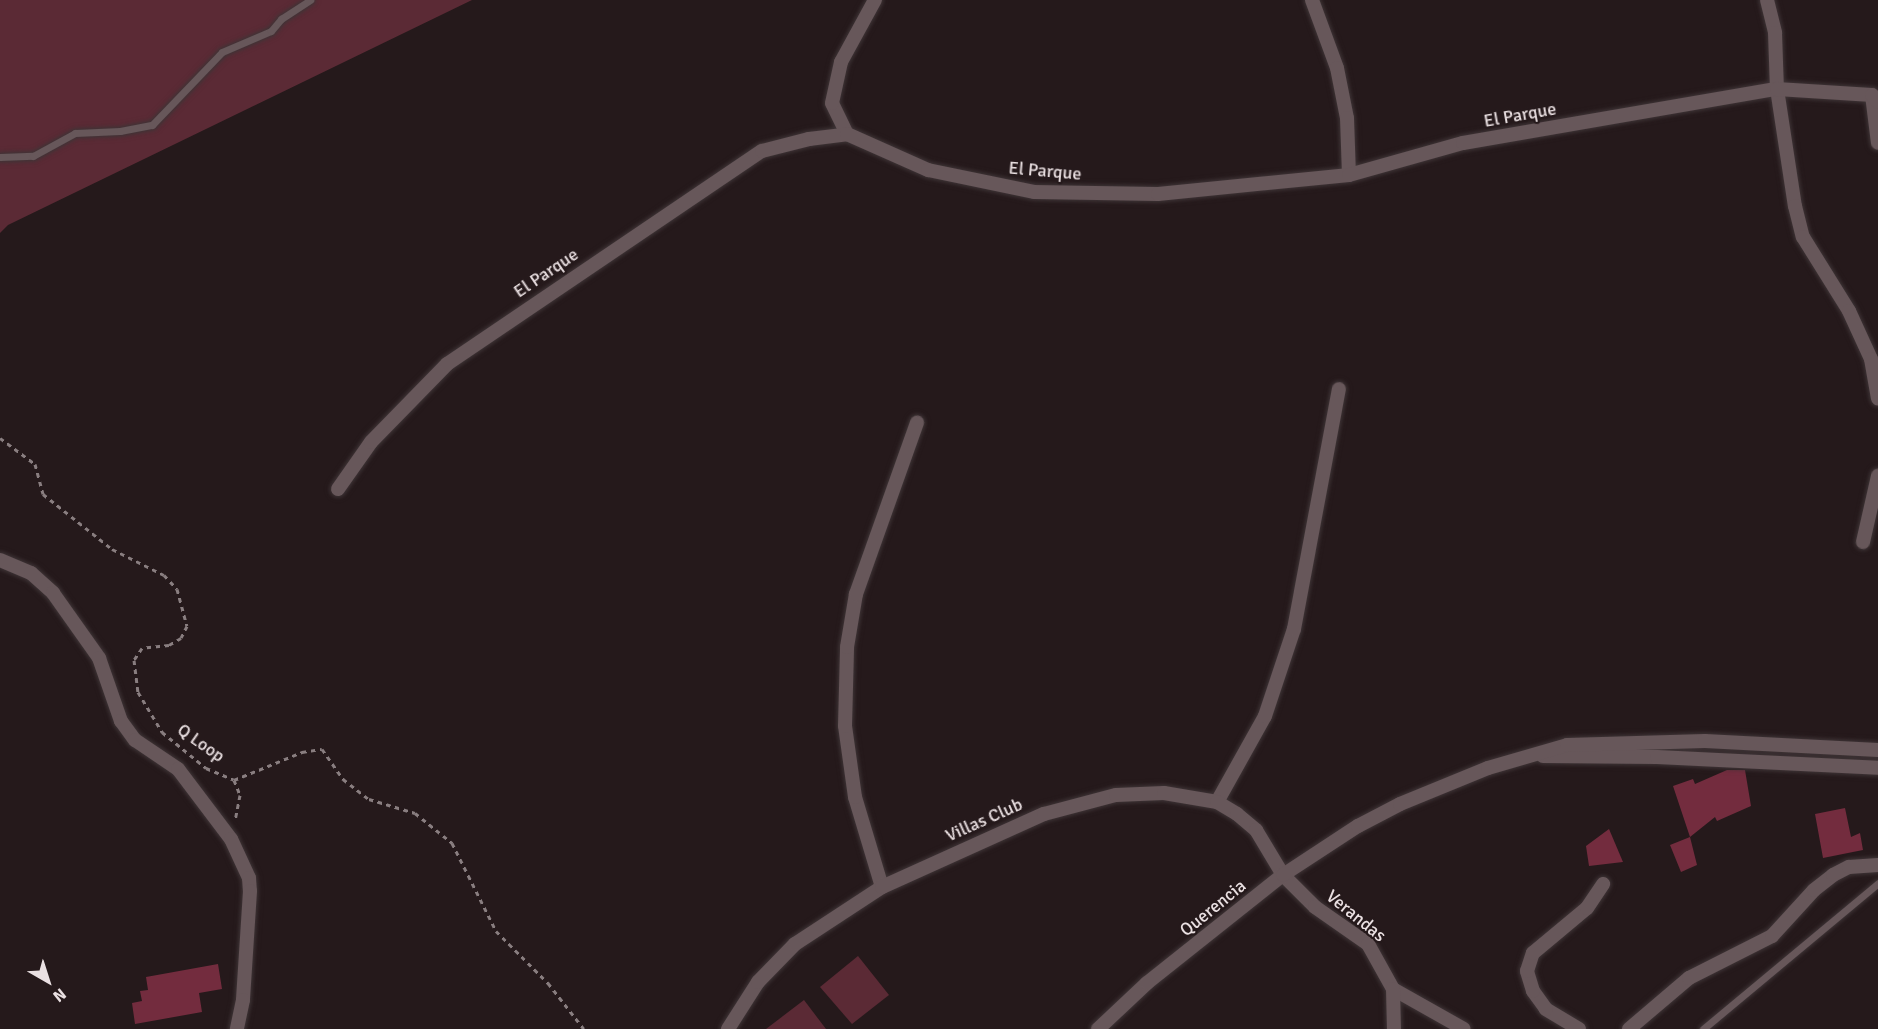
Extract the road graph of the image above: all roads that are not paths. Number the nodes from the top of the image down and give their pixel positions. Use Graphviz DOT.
graph roads {
  1 [pos="310,0"];
  2 [pos="875,0"];
  3 [pos="1312,0"];
  4 [pos="1767,0"];
  5 [pos="1777,89"];
  6 [pos="1875,98"];
  7 [pos="846,134"];
  8 [pos="1878,143"];
  9 [pos="0,157"];
  10 [pos="1349,175"];
  11 [pos="1339,389"];
  12 [pos="1878,398"];
  13 [pos="917,423"];
  14 [pos="1878,476"];
  15 [pos="338,489"];
  16 [pos="1863,542"];
  17 [pos="0,560"];
  18 [pos="1878,750"];
  19 [pos="1535,755"];
  20 [pos="1878,768"];
  21 [pos="1217,802"];
  22 [pos="1878,865"];
  23 [pos="1283,875"];
  24 [pos="1878,883"];
  25 [pos="1604,884"];
  26 [pos="882,886"];
  27 [pos="1393,989"];
  28 [pos="237,1029"];
  29 [pos="728,1029"];
  30 [pos="1098,1029"];
  31 [pos="1394,1029"];
  32 [pos="1464,1029"];
  33 [pos="1579,1029"];
  34 [pos="1629,1029"];
  35 [pos="1703,1029"];
  1 -- 9 [label="lane"];
  2 -- 7 [label="street"];
  3 -- 10 [label="street"];
  4 -- 5 [label="street"];
  5 -- 6 [label="street, El Parque"];
  5 -- 10 [label="street, El Parque"];
  5 -- 12 [label="street"];
  6 -- 8 [label="street, El Parque"];
  7 -- 10 [label="street, El Parque"];
  7 -- 15 [label="street, El Parque"];
  11 -- 21 [label="street"];
  13 -- 26 [label="street"];
  14 -- 16 [label="street"];
  17 -- 28 [label="street"];
  18 -- 19 [label="street, Querencia"];
  19 -- 20 [label="street"];
  19 -- 23 [label="street, Querencia"];
  21 -- 23 [label="street, Villas Club"];
  21 -- 26 [label="street, Villas Club"];
  22 -- 34 [label="street"];
  23 -- 27 [label="street, Verandas"];
  23 -- 30 [label="street, Querencia"];
  24 -- 35 [label="lane"];
  25 -- 33 [label="street"];
  26 -- 29 [label="street, Villas Club"];
  27 -- 31 [label="street, Verandas"];
  27 -- 32 [label="street"];
}
